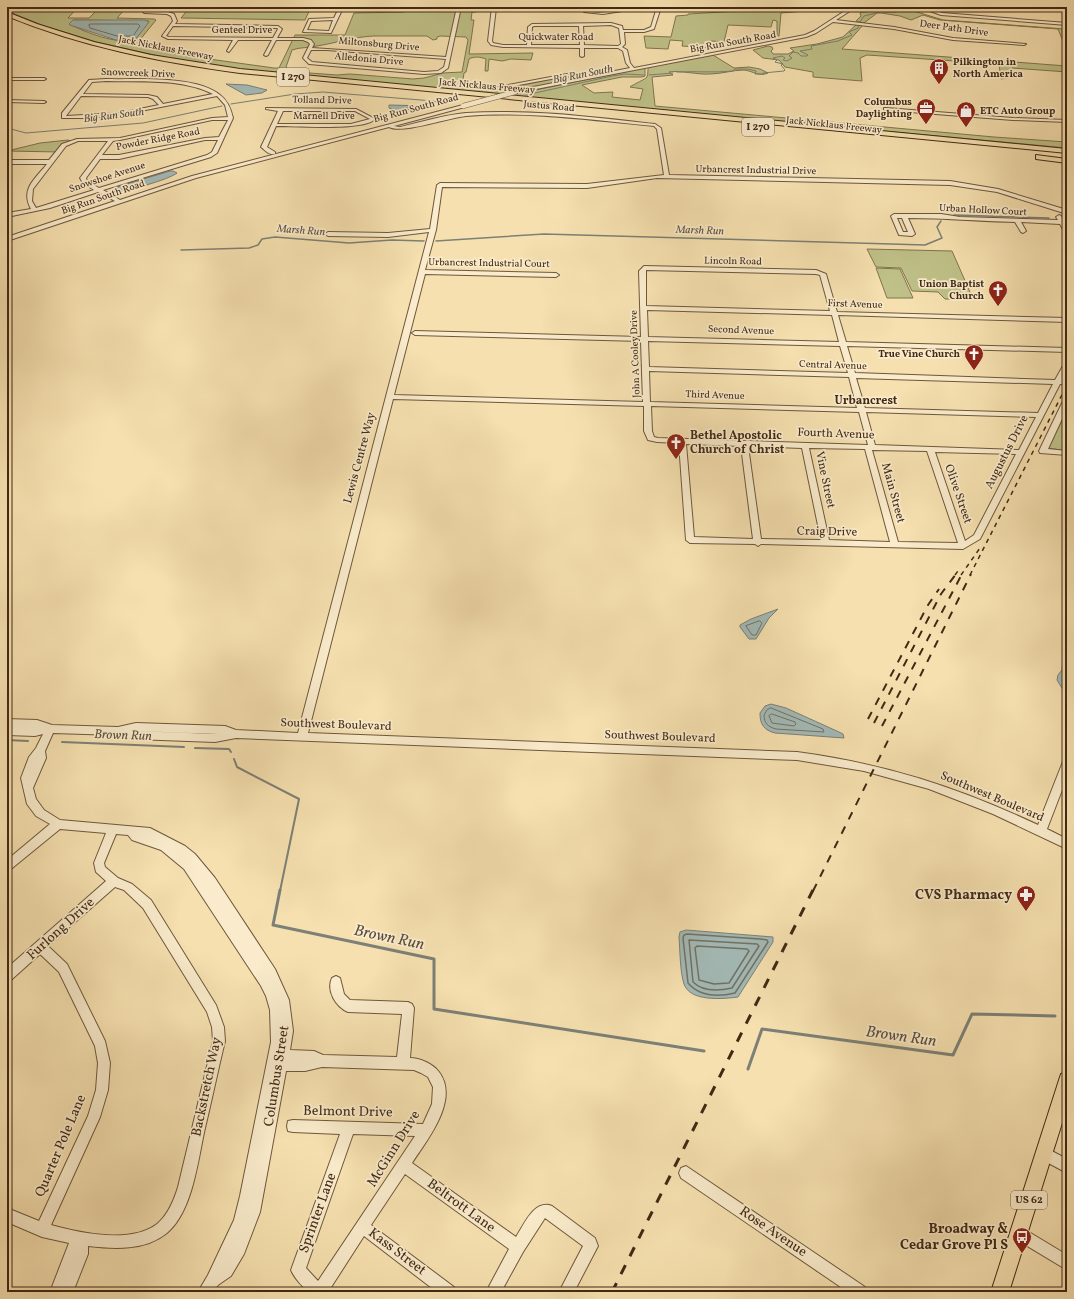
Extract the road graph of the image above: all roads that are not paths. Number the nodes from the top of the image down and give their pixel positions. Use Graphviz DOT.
graph roads {
  1 [pos="146,7"];
  2 [pos="170,7"];
  3 [pos="316,7"];
  4 [pos="348,7"];
  5 [pos="459,7"];
  6 [pos="494,7"];
  7 [pos="533,7"];
  8 [pos="582,7"];
  9 [pos="659,7"];
  10 [pos="854,7"];
  11 [pos="928,7"];
  12 [pos="1008,7"];
  13 [pos="340,9"];
  14 [pos="621,9"];
  15 [pos="1053,9"];
  16 [pos="166,13"];
  17 [pos="7,14"];
  18 [pos="336,19"];
  19 [pos="833,21"];
  20 [pos="1055,22"];
  21 [pos="581,24"];
  22 [pos="1067,24"];
  23 [pos="172,25"];
  24 [pos="19,27"];
  25 [pos="622,31"];
  26 [pos="198,38"];
  27 [pos="236,39"];
  28 [pos="275,39"];
  29 [pos="1024,44"];
  30 [pos="193,45"];
  31 [pos="529,46"];
  32 [pos="582,46"];
  33 [pos="619,47"];
  34 [pos="309,49"];
  35 [pos="229,51"];
  36 [pos="266,55"];
  37 [pos="582,56"];
  38 [pos="448,58"];
  39 [pos="633,69"];
  40 [pos="7,79"];
  41 [pos="44,79"];
  42 [pos="580,79"];
  43 [pos="464,86"];
  44 [pos="80,95"];
  45 [pos="217,95"];
  46 [pos="7,102"];
  47 [pos="44,102"];
  48 [pos="161,105"];
  49 [pos="268,109"];
  50 [pos="282,109"];
  51 [pos="886,109"];
  52 [pos="231,118"];
  53 [pos="373,119"];
  54 [pos="1067,121"];
  55 [pos="274,125"];
  56 [pos="389,125"];
  57 [pos="222,138"];
  58 [pos="111,140"];
  59 [pos="949,146"];
  60 [pos="1067,151"];
  61 [pos="274,153"];
  62 [pos="98,157"];
  63 [pos="1067,157"];
  64 [pos="1067,161"];
  65 [pos="7,162"];
  66 [pos="51,162"];
  67 [pos="178,165"];
  68 [pos="667,176"];
  69 [pos="194,177"];
  70 [pos="440,185"];
  71 [pos="98,190"];
  72 [pos="118,201"];
  73 [pos="34,210"];
  74 [pos="1059,211"];
  75 [pos="1067,212"];
  76 [pos="7,215"];
  77 [pos="904,216"];
  78 [pos="1017,221"];
  79 [pos="1061,222"];
  80 [pos="433,230"];
  81 [pos="1023,231"];
  82 [pos="1067,232"];
  83 [pos="328,234"];
  84 [pos="7,239"];
  85 [pos="644,268"];
  86 [pos="422,272"];
  87 [pos="821,273"];
  88 [pos="556,275"];
  89 [pos="643,308"];
  90 [pos="835,314"];
  91 [pos="1067,320"];
  92 [pos="415,333"];
  93 [pos="645,338"];
  94 [pos="843,343"];
  95 [pos="1067,350"];
  96 [pos="1067,364"];
  97 [pos="646,369"];
  98 [pos="852,375"];
  99 [pos="1058,381"];
  100 [pos="1067,382"];
  101 [pos="389,397"];
  102 [pos="1067,401"];
  103 [pos="647,403"];
  104 [pos="862,410"];
  105 [pos="1040,415"];
  106 [pos="1064,416"];
  107 [pos="651,438"];
  108 [pos="682,441"];
  109 [pos="744,443"];
  110 [pos="805,445"];
  111 [pos="870,447"];
  112 [pos="930,449"];
  113 [pos="1021,452"];
  114 [pos="1067,453"];
  115 [pos="758,542"];
  116 [pos="826,544"];
  117 [pos="895,545"];
  118 [pos="963,546"];
  119 [pos="7,723"];
  120 [pos="50,728"];
  121 [pos="7,731"];
  122 [pos="302,737"];
  123 [pos="1067,764"];
  124 [pos="58,824"];
  125 [pos="113,829"];
  126 [pos="1041,832"];
  127 [pos="1067,844"];
  128 [pos="7,866"];
  129 [pos="114,881"];
  130 [pos="41,948"];
  131 [pos="7,976"];
  132 [pos="336,982"];
  133 [pos="278,1060"];
  134 [pos="403,1063"];
  135 [pos="1067,1080"];
  136 [pos="293,1126"];
  137 [pos="349,1127"];
  138 [pos="426,1130"];
  139 [pos="1044,1153"];
  140 [pos="404,1165"];
  141 [pos="1067,1166"];
  142 [pos="686,1173"];
  143 [pos="7,1215"];
  144 [pos="363,1227"];
  145 [pos="42,1230"];
  146 [pos="1018,1233"];
  147 [pos="81,1239"];
  148 [pos="518,1248"];
  149 [pos="1067,1263"];
  150 [pos="57,1292"];
  151 [pos="66,1292"];
  152 [pos="205,1292"];
  153 [pos="320,1292"];
  154 [pos="449,1292"];
  155 [pos="494,1292"];
  156 [pos="566,1292"];
  157 [pos="860,1292"];
  158 [pos="1000,1292"];
  1 -- 16 [label="street"];
  2 -- 16 [label="street"];
  3 -- 13 [label="street"];
  4 -- 13 [label="street"];
  5 -- 38 [label="street"];
  6 -- 7 [label="street"];
  6 -- 31 [label="street, Quickwater Road"];
  8 -- 14 [label="street"];
  9 -- 25 [label="street"];
  10 -- 19 [label="street, Big Run South Road"];
  11 -- 20 [label="street"];
  12 -- 15 [label="street"];
  13 -- 18 [label="street"];
  15 -- 20 [label="street"];
  16 -- 23 [label="street"];
  17 -- 60 [label="highway, Jack Nicklaus Freeway / I 270"];
  18 -- 18 [label="street"];
  19 -- 29 [label="street, Deer Path Drive"];
  19 -- 39 [label="street, Big Run South Road"];
  20 -- 22 [label="street"];
  21 -- 25 [label="street"];
  21 -- 31 [label="street"];
  21 -- 32 [label="street"];
  23 -- 26 [label="street, Genteel Drive"];
  23 -- 28 [label="street"];
  24 -- 59 [label="highway, Jack Nicklaus Freeway / I 270"];
  25 -- 33 [label="street"];
  26 -- 27 [label="street, Genteel Drive"];
  26 -- 30 [label="street"];
  27 -- 28 [label="street, Genteel Drive"];
  27 -- 35 [label="street"];
  28 -- 34 [label="street, Genteel Drive"];
  28 -- 36 [label="street"];
  31 -- 32 [label="street, Quickwater Road"];
  32 -- 33 [label="street, Quickwater Road"];
  32 -- 37 [label="street"];
  33 -- 39 [label="street"];
  34 -- 38 [label="street, Miltonsburg Drive"];
  34 -- 38 [label="street, Alledonia Drive"];
  39 -- 42 [label="street, Big Run South Road"];
  40 -- 41 [label="street"];
  42 -- 43 [label="street"];
  42 -- 56 [label="street, Big Run South Road, bridge"];
  44 -- 45 [label="street, Snowcreek Drive"];
  44 -- 48 [label="street"];
  44 -- 48 [label="street"];
  45 -- 48 [label="street"];
  45 -- 52 [label="street, Snowcreek Drive"];
  46 -- 47 [label="street"];
  49 -- 50 [label="street, Tolland Drive"];
  50 -- 53 [label="street, Tolland Drive"];
  50 -- 55 [label="street"];
  51 -- 54 [label="street"];
  52 -- 57 [label="street"];
  52 -- 58 [label="street"];
  53 -- 55 [label="street, Marnell Drive"];
  55 -- 61 [label="street"];
  56 -- 61 [label="street, Big Run South Road"];
  56 -- 68 [label="street, Justus Road"];
  57 -- 62 [label="street, Powder Ridge Road"];
  57 -- 67 [label="street, Snowshoe Avenue"];
  58 -- 62 [label="street"];
  58 -- 66 [label="street"];
  59 -- 63 [label="highway, Jack Nicklaus Freeway / I 270"];
  59 -- 64 [label="highway"];
  61 -- 69 [label="street, Big Run South Road"];
  62 -- 71 [label="street"];
  65 -- 66 [label="street"];
  66 -- 73 [label="street"];
  67 -- 69 [label="street"];
  67 -- 71 [label="street, Snowshoe Avenue"];
  68 -- 70 [label="street, Urbancrest Industrial Drive"];
  68 -- 74 [label="street, Urbancrest Industrial Drive"];
  69 -- 72 [label="street, Big Run South Road"];
  70 -- 80 [label="street, Lewis Centre Way"];
  71 -- 72 [label="street"];
  71 -- 73 [label="street, Snowshoe Avenue"];
  72 -- 84 [label="street, Big Run South Road"];
  73 -- 76 [label="street, Snowshoe Avenue"];
  74 -- 75 [label="street, Urbancrest Industrial Drive"];
  74 -- 79 [label="street"];
  77 -- 78 [label="street, Urban Hollow Court"];
  78 -- 79 [label="street, Urban Hollow Court"];
  78 -- 81 [label="street"];
  79 -- 82 [label="street"];
  80 -- 83 [label="street"];
  80 -- 86 [label="street, Lewis Centre Way"];
  85 -- 87 [label="street, Lincoln Road"];
  85 -- 89 [label="street, John A Cooley Drive"];
  86 -- 88 [label="street, Urbancrest Industrial Court"];
  86 -- 101 [label="street, Lewis Centre Way"];
  87 -- 90 [label="street, Main Street"];
  89 -- 90 [label="street, First Avenue"];
  89 -- 93 [label="street, John A Cooley Drive"];
  90 -- 91 [label="street, First Avenue"];
  90 -- 94 [label="street, Main Street"];
  92 -- 93 [label="street, Second Avenue"];
  93 -- 94 [label="street, Second Avenue"];
  93 -- 97 [label="street, John A Cooley Drive"];
  94 -- 95 [label="street, Second Avenue"];
  94 -- 98 [label="street, Main Street"];
  96 -- 99 [label="street, Augustus Drive"];
  97 -- 98 [label="street, Central Avenue"];
  97 -- 103 [label="street, John A Cooley Drive"];
  98 -- 99 [label="street, Central Avenue"];
  98 -- 104 [label="street, Main Street"];
  99 -- 100 [label="street, Central Avenue"];
  99 -- 105 [label="street, Augustus Drive"];
  101 -- 103 [label="street, Third Avenue"];
  101 -- 122 [label="street, Lewis Centre Way"];
  102 -- 106 [label="street"];
  103 -- 104 [label="street, Third Avenue"];
  103 -- 107 [label="street, John A Cooley Drive"];
  104 -- 105 [label="street, Third Avenue"];
  104 -- 111 [label="street, Main Street"];
  105 -- 113 [label="street, Augustus Drive"];
  106 -- 114 [label="street"];
  107 -- 108 [label="street, Fourth Avenue"];
  108 -- 109 [label="street, Fourth Avenue"];
  108 -- 115 [label="street, Craig Drive"];
  109 -- 110 [label="street, Fourth Avenue"];
  109 -- 115 [label="street"];
  110 -- 111 [label="street, Fourth Avenue"];
  110 -- 116 [label="street, Vine Street"];
  111 -- 112 [label="street, Fourth Avenue"];
  111 -- 117 [label="street, Main Street"];
  112 -- 113 [label="street, Fourth Avenue"];
  112 -- 118 [label="street, Olive Street"];
  113 -- 118 [label="street, Augustus Drive"];
  115 -- 116 [label="street, Craig Drive"];
  116 -- 117 [label="street, Craig Drive"];
  117 -- 118 [label="street, Craig Drive"];
  119 -- 120 [label="street, Southwest Boulevard"];
  120 -- 121 [label="street, Southwest Boulevard"];
  120 -- 122 [label="street, Southwest Boulevard"];
  120 -- 124 [label="street, Columbus Street"];
  122 -- 126 [label="street, Southwest Boulevard"];
  123 -- 126 [label="street"];
  124 -- 125 [label="street, Columbus Street"];
  124 -- 128 [label="street"];
  125 -- 129 [label="street, Backstretch Way"];
  125 -- 133 [label="street, Columbus Street"];
  126 -- 127 [label="street, Southwest Boulevard"];
  129 -- 130 [label="street, Furlong Drive"];
  129 -- 147 [label="street, Backstretch Way"];
  130 -- 131 [label="street, Furlong Drive"];
  130 -- 145 [label="street, Quarter Pole Lane"];
  132 -- 134 [label="street"];
  133 -- 134 [label="street, McGinn Drive"];
  133 -- 152 [label="street, Columbus Street"];
  134 -- 138 [label="street, McGinn Drive"];
  135 -- 139 [label="main road, US 62"];
  136 -- 137 [label="street, Belmont Drive"];
  137 -- 138 [label="street, Belmont Drive"];
  137 -- 153 [label="street, Sprinter Lane"];
  138 -- 140 [label="street, McGinn Drive"];
  139 -- 141 [label="street"];
  139 -- 146 [label="main road, US 62"];
  140 -- 144 [label="street, McGinn Drive"];
  140 -- 148 [label="street, Beltrott Lane"];
  142 -- 157 [label="street, Rose Avenue"];
  143 -- 145 [label="street"];
  144 -- 153 [label="street, McGinn Drive"];
  144 -- 154 [label="street, Kass Street"];
  145 -- 147 [label="street"];
  146 -- 149 [label="street"];
  146 -- 158 [label="main road, US 62"];
  147 -- 150 [label="street"];
  147 -- 151 [label="street"];
  148 -- 155 [label="street"];
  148 -- 156 [label="street"];
}
